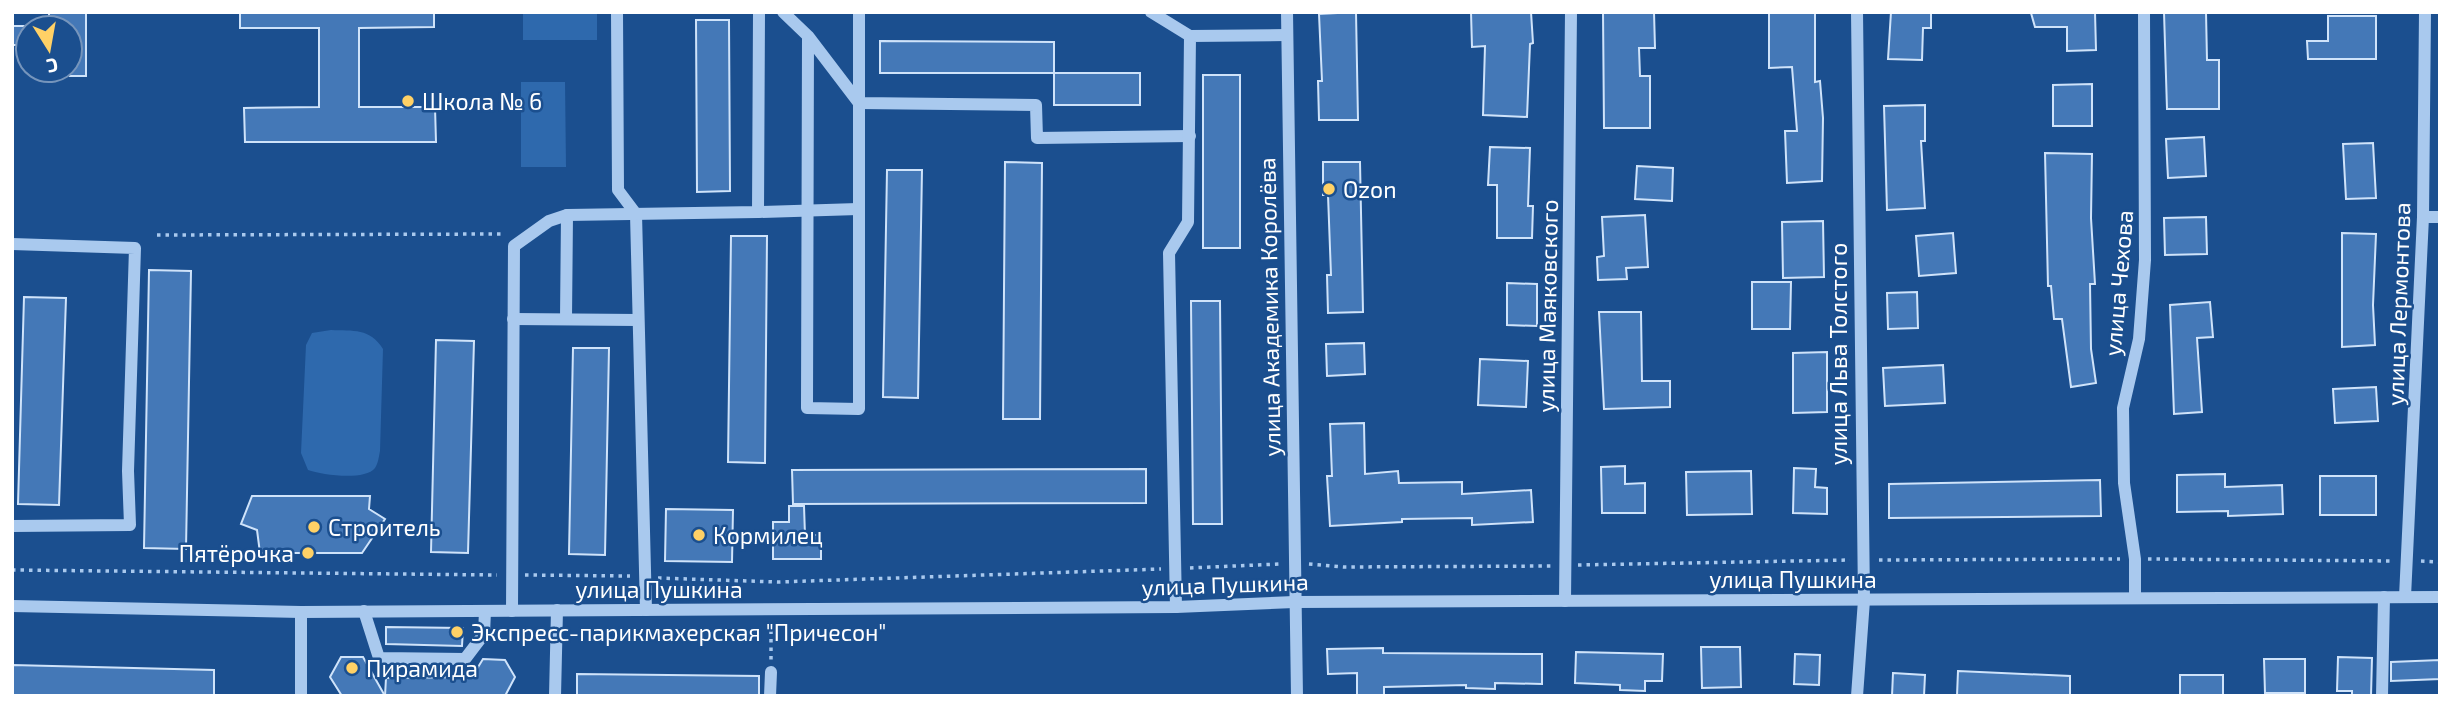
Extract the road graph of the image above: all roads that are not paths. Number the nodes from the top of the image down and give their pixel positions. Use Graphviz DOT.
graph roads {
  1 [pos="617,12"];
  2 [pos="759,12"];
  3 [pos="783,12"];
  4 [pos="859,12"];
  5 [pos="1151,12"];
  6 [pos="1287,12"];
  7 [pos="1571,12"];
  8 [pos="1857,12"];
  9 [pos="2144,12"];
  10 [pos="2425,12"];
  11 [pos="1287,35"];
  12 [pos="808,36"];
  13 [pos="1190,36"];
  14 [pos="859,103"];
  15 [pos="1190,136"];
  16 [pos="805,209"];
  17 [pos="858,209"];
  18 [pos="758,212"];
  19 [pos="636,214"];
  20 [pos="567,215"];
  21 [pos="2423,217"];
  22 [pos="2440,217"];
  23 [pos="12,244"];
  24 [pos="513,319"];
  25 [pos="566,319"];
  26 [pos="638,320"];
  27 [pos="12,526"];
  28 [pos="2384,597"];
  29 [pos="2405,597"];
  30 [pos="2440,597"];
  31 [pos="2135,598"];
  32 [pos="1864,600"];
  33 [pos="1565,601"];
  34 [pos="1294,602"];
  35 [pos="12,606"];
  36 [pos="1176,607"];
  37 [pos="557,610"];
  38 [pos="646,610"];
  39 [pos="364,611"];
  40 [pos="485,611"];
  41 [pos="512,611"];
  42 [pos="301,612"];
  43 [pos="771,672"];
  44 [pos="301,696"];
  45 [pos="555,696"];
  46 [pos="770,696"];
  47 [pos="1297,696"];
  48 [pos="1857,696"];
  49 [pos="2382,696"];
  1 -- 19 [label="street"];
  2 -- 18 [label="street"];
  3 -- 12 [label="street"];
  4 -- 14 [label="street"];
  5 -- 13 [label="street"];
  6 -- 11 [label="street, улица Академика Королёва"];
  7 -- 33 [label="street, улица Маяковского"];
  8 -- 32 [label="street, улица Льва Толстого"];
  9 -- 31 [label="street, улица Чехова"];
  10 -- 21 [label="street, улица Лермонтова"];
  11 -- 13 [label="street"];
  11 -- 34 [label="street, улица Академика Королёва"];
  12 -- 14 [label="street"];
  12 -- 16 [label="street"];
  13 -- 15 [label="street"];
  14 -- 15 [label="street"];
  14 -- 17 [label="street"];
  15 -- 36 [label="street"];
  16 -- 17 [label="street"];
  16 -- 17 [label="street"];
  16 -- 18 [label="street"];
  18 -- 19 [label="street"];
  19 -- 20 [label="street"];
  19 -- 26 [label="street"];
  20 -- 24 [label="street"];
  20 -- 25 [label="street"];
  21 -- 22 [label="street"];
  21 -- 29 [label="street, улица Лермонтова"];
  23 -- 27 [label="street"];
  24 -- 25 [label="street"];
  24 -- 41 [label="street"];
  25 -- 26 [label="street"];
  26 -- 38 [label="street"];
  28 -- 29 [label="street, улица Пушкина"];
  28 -- 31 [label="street, улица Пушкина"];
  28 -- 49 [label="street"];
  29 -- 30 [label="street, улица Пушкина"];
  31 -- 32 [label="street, улица Пушкина"];
  32 -- 33 [label="street, улица Пушкина"];
  32 -- 48 [label="street, улица Льва Толстого"];
  33 -- 34 [label="street, улица Пушкина"];
  34 -- 36 [label="street, улица Пушкина"];
  34 -- 47 [label="street, улица Академика Королёва"];
  35 -- 42 [label="street, улица Пушкина"];
  36 -- 38 [label="street, улица Пушкина"];
  37 -- 38 [label="street, улица Пушкина"];
  37 -- 41 [label="street, улица Пушкина"];
  37 -- 45 [label="street"];
  39 -- 40 [label="street, улица Пушкина"];
  39 -- 40 [label="street"];
  39 -- 42 [label="street, улица Пушкина"];
  40 -- 41 [label="street, улица Пушкина"];
  42 -- 44 [label="street"];
  43 -- 46 [label="street"];
}
